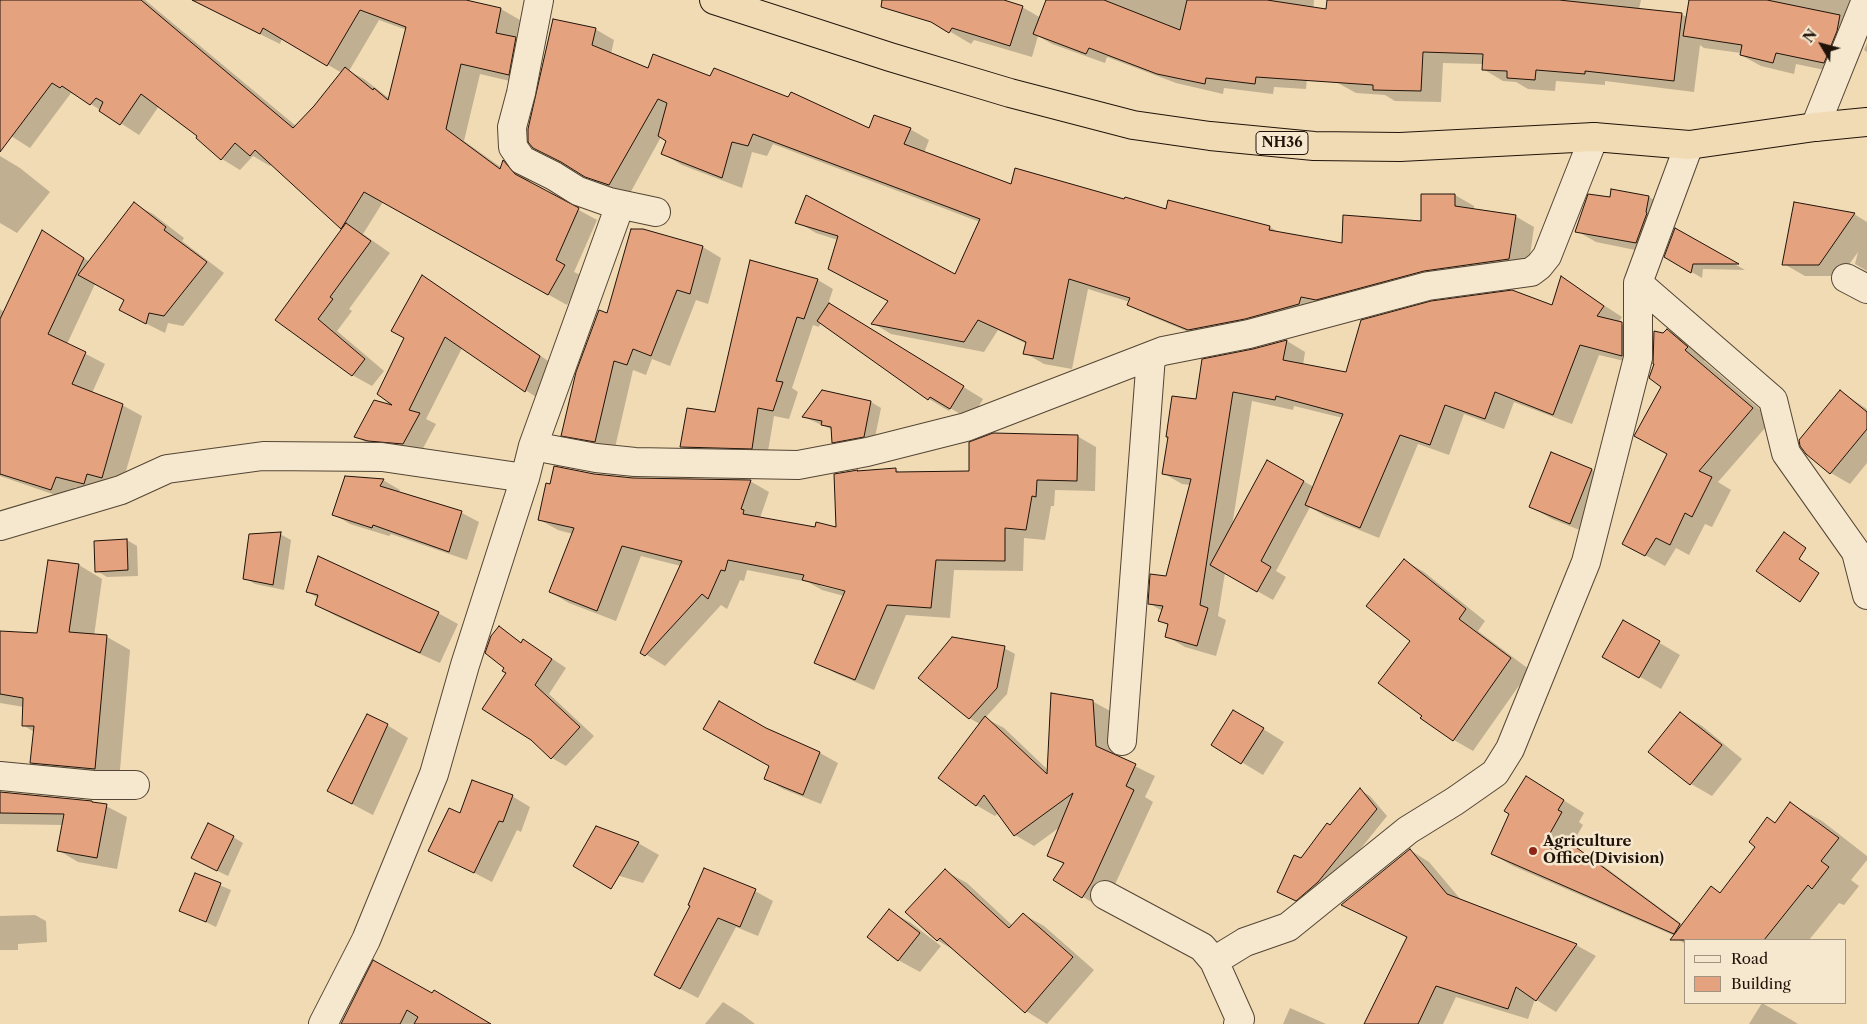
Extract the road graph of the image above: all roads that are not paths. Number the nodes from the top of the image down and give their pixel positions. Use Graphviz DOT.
graph roads {
  1 [pos="539,0"];
  2 [pos="714,0"];
  3 [pos="1866,0"];
  4 [pos="1867,122"];
  5 [pos="1815,127"];
  6 [pos="1594,137"];
  7 [pos="1689,145"];
  8 [pos="620,205"];
  9 [pos="656,212"];
  10 [pos="1638,283"];
  11 [pos="1151,356"];
  12 [pos="533,446"];
  13 [pos="525,478"];
  14 [pos="0,526"];
  15 [pos="1867,595"];
  16 [pos="1122,741"];
  17 [pos="0,776"];
  18 [pos="135,785"];
  19 [pos="1105,895"];
  20 [pos="1214,961"];
  21 [pos="323,1024"];
  22 [pos="1238,1024"];
  1 -- 8 [label="street"];
  2 -- 6 [label="highway, NH36"];
  3 -- 5 [label="street"];
  4 -- 5 [label="highway, NH36"];
  5 -- 7 [label="highway, NH36"];
  6 -- 7 [label="highway, NH36"];
  6 -- 11 [label="street"];
  7 -- 10 [label="street"];
  8 -- 9 [label="street"];
  8 -- 12 [label="street"];
  10 -- 15 [label="street"];
  10 -- 20 [label="street"];
  11 -- 12 [label="street"];
  11 -- 16 [label="street"];
  12 -- 13 [label="street"];
  13 -- 14 [label="street"];
  13 -- 21 [label="street"];
  17 -- 18 [label="street"];
  19 -- 20 [label="street"];
  20 -- 22 [label="street"];
}
